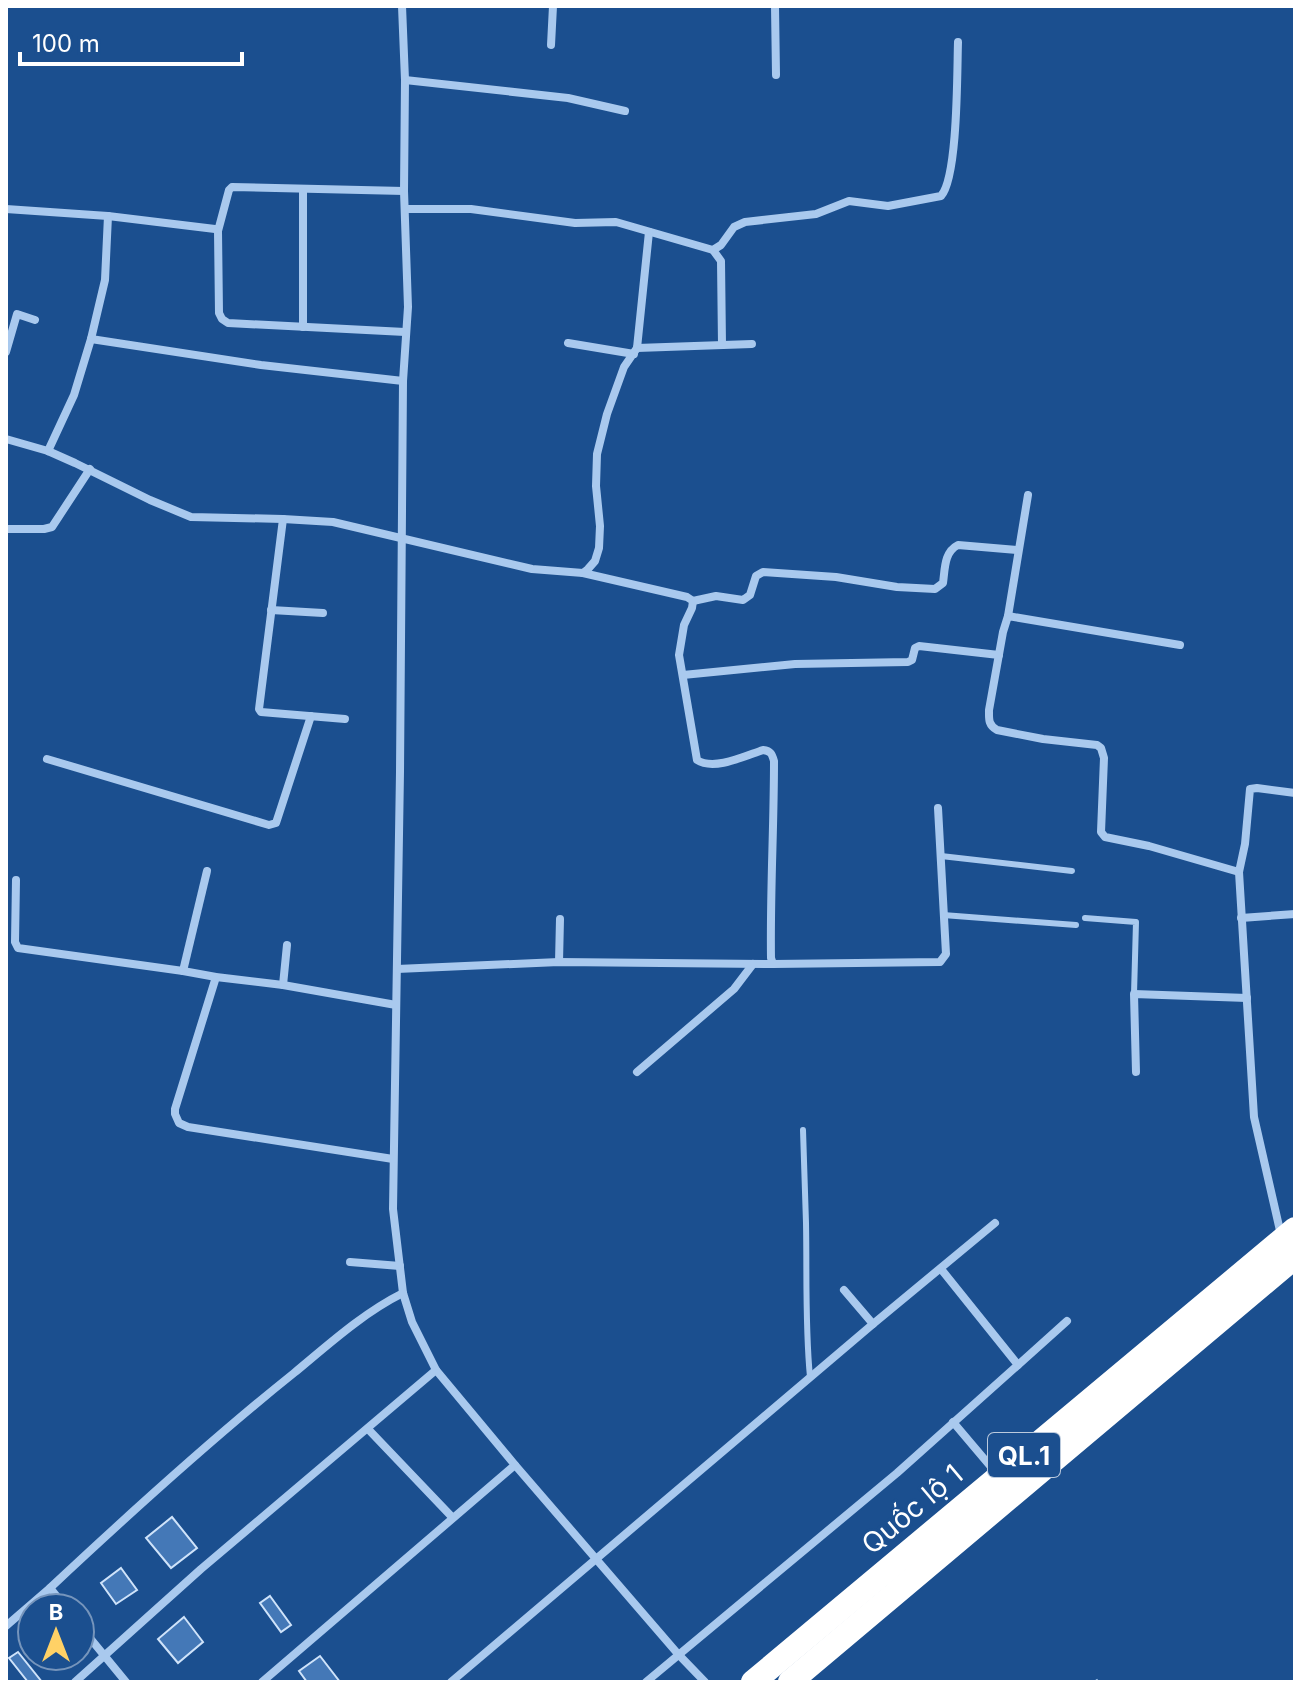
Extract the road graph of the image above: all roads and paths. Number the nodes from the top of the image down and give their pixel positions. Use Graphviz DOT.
graph roads {
  1 [pos="402,6"];
  2 [pos="553,6"];
  3 [pos="775,6"];
  4 [pos="958,42"];
  5 [pos="551,45"];
  6 [pos="776,75"];
  7 [pos="405,80"];
  8 [pos="625,111"];
  9 [pos="303,189"];
  10 [pos="404,191"];
  11 [pos="6,209"];
  12 [pos="405,209"];
  13 [pos="108,216"];
  14 [pos="218,231"];
  15 [pos="649,232"];
  16 [pos="713,250"];
  17 [pos="35,320"];
  18 [pos="303,327"];
  19 [pos="405,332"];
  20 [pos="91,339"];
  21 [pos="568,343"];
  22 [pos="752,344"];
  23 [pos="722,345"];
  24 [pos="635,351"];
  25 [pos="6,352"];
  26 [pos="403,381"];
  27 [pos="6,439"];
  28 [pos="48,451"];
  29 [pos="90,469"];
  30 [pos="1028,495"];
  31 [pos="283,519"];
  32 [pos="6,529"];
  33 [pos="401,539"];
  34 [pos="1017,550"];
  35 [pos="583,573"];
  36 [pos="693,601"];
  37 [pos="271,610"];
  38 [pos="323,613"];
  39 [pos="1008,616"];
  40 [pos="1180,645"];
  41 [pos="999,655"];
  42 [pos="683,675"];
  43 [pos="311,716"];
  44 [pos="345,719"];
  45 [pos="47,759"];
  46 [pos="1295,793"];
  47 [pos="938,808"];
  48 [pos="941,856"];
  49 [pos="207,871"];
  50 [pos="1072,871"];
  51 [pos="1239,872"];
  52 [pos="16,880"];
  53 [pos="1295,914"];
  54 [pos="943,915"];
  55 [pos="1085,918"];
  56 [pos="1241,918"];
  57 [pos="560,919"];
  58 [pos="1076,925"];
  59 [pos="287,945"];
  60 [pos="559,962"];
  61 [pos="753,964"];
  62 [pos="773,964"];
  63 [pos="397,969"];
  64 [pos="183,971"];
  65 [pos="216,977"];
  66 [pos="283,985"];
  67 [pos="1134,994"];
  68 [pos="1247,998"];
  69 [pos="396,1005"];
  70 [pos="637,1072"];
  71 [pos="1136,1072"];
  72 [pos="803,1130"];
  73 [pos="393,1159"];
  74 [pos="995,1223"];
  75 [pos="1291,1242"];
  76 [pos="350,1262"];
  77 [pos="400,1266"];
  78 [pos="941,1269"];
  79 [pos="844,1290"];
  80 [pos="403,1293"];
  81 [pos="1067,1321"];
  82 [pos="873,1324"];
  83 [pos="1018,1365"];
  84 [pos="436,1370"];
  85 [pos="810,1377"];
  86 [pos="953,1422"];
  87 [pos="368,1429"];
  88 [pos="515,1465"];
  89 [pos="998,1476"];
  90 [pos="452,1517"];
  91 [pos="597,1559"];
  92 [pos="50,1588"];
  93 [pos="53,1592"];
  94 [pos="6,1626"];
  95 [pos="96,1647"];
  96 [pos="678,1654"];
  97 [pos="104,1657"];
  98 [pos="75,1682"];
  99 [pos="126,1682"];
  100 [pos="262,1682"];
  101 [pos="451,1682"];
  102 [pos="646,1682"];
  103 [pos="705,1682"];
  104 [pos="753,1682"];
  105 [pos="790,1682"];
  1 -- 7 [label="street"];
  2 -- 5 [label="street"];
  3 -- 6 [label="street"];
  4 -- 16 [label="street"];
  7 -- 8 [label="street"];
  7 -- 10 [label="street"];
  9 -- 10 [label="street"];
  9 -- 14 [label="street"];
  9 -- 18 [label="street"];
  10 -- 12 [label="street"];
  11 -- 13 [label="street"];
  12 -- 15 [label="street"];
  12 -- 19 [label="street"];
  13 -- 14 [label="street"];
  13 -- 20 [label="street"];
  14 -- 18 [label="street"];
  15 -- 16 [label="street"];
  15 -- 24 [label="street"];
  16 -- 23 [label="street"];
  17 -- 25 [label="street"];
  18 -- 19 [label="street"];
  19 -- 26 [label="street"];
  20 -- 26 [label="street"];
  20 -- 28 [label="street"];
  21 -- 24 [label="street"];
  22 -- 23 [label="street"];
  23 -- 24 [label="street"];
  24 -- 35 [label="street"];
  26 -- 33 [label="street"];
  27 -- 28 [label="street"];
  28 -- 29 [label="street"];
  29 -- 31 [label="street"];
  29 -- 32 [label="street"];
  30 -- 34 [label="street"];
  31 -- 33 [label="street"];
  31 -- 37 [label="street"];
  33 -- 35 [label="street"];
  33 -- 63 [label="street"];
  34 -- 36 [label="street"];
  34 -- 39 [label="street"];
  35 -- 36 [label="street"];
  36 -- 42 [label="street"];
  37 -- 38 [label="street"];
  37 -- 43 [label="street"];
  39 -- 40 [label="street"];
  39 -- 41 [label="street"];
  41 -- 42 [label="street"];
  41 -- 51 [label="street"];
  42 -- 62 [label="street"];
  43 -- 44 [label="street"];
  43 -- 45 [label="street"];
  46 -- 51 [label="street"];
  47 -- 48 [label="street"];
  48 -- 50 [label="lane"];
  48 -- 54 [label="street"];
  49 -- 64 [label="street"];
  51 -- 56 [label="street"];
  52 -- 64 [label="street"];
  53 -- 56 [label="street"];
  54 -- 58 [label="lane"];
  54 -- 62 [label="street"];
  55 -- 67 [label="lane"];
  56 -- 68 [label="street"];
  57 -- 60 [label="street"];
  59 -- 66 [label="street"];
  60 -- 61 [label="street"];
  60 -- 63 [label="street"];
  61 -- 62 [label="street"];
  61 -- 70 [label="street"];
  63 -- 69 [label="street"];
  64 -- 65 [label="street"];
  65 -- 66 [label="street"];
  65 -- 73 [label="street"];
  66 -- 69 [label="street"];
  67 -- 68 [label="street"];
  67 -- 71 [label="street"];
  68 -- 75 [label="street"];
  69 -- 73 [label="street"];
  72 -- 85 [label="lane"];
  73 -- 77 [label="street"];
  74 -- 78 [label="street"];
  75 -- 89 [label="highway, Quốc lộ 1 / QL.1"];
  75 -- 105 [label="highway, Quốc lộ 1 / QL.1"];
  76 -- 77 [label="street"];
  77 -- 80 [label="street"];
  78 -- 82 [label="street"];
  78 -- 83 [label="street"];
  79 -- 82 [label="street"];
  80 -- 84 [label="street"];
  80 -- 92 [label="street"];
  81 -- 83 [label="street"];
  82 -- 85 [label="street"];
  83 -- 86 [label="street"];
  84 -- 87 [label="street"];
  84 -- 88 [label="street"];
  85 -- 91 [label="street"];
  86 -- 89 [label="street"];
  86 -- 96 [label="street"];
  87 -- 90 [label="street"];
  87 -- 97 [label="street"];
  88 -- 90 [label="street"];
  88 -- 91 [label="street"];
  89 -- 104 [label="highway, Quốc lộ 1 / QL.1"];
  90 -- 100 [label="street"];
  91 -- 96 [label="street"];
  91 -- 101 [label="street"];
  92 -- 93 [label="street"];
  92 -- 94 [label="street"];
  95 -- 97 [label="street"];
  96 -- 102 [label="street"];
  96 -- 103 [label="street"];
  97 -- 98 [label="street"];
  97 -- 99 [label="street"];
}
